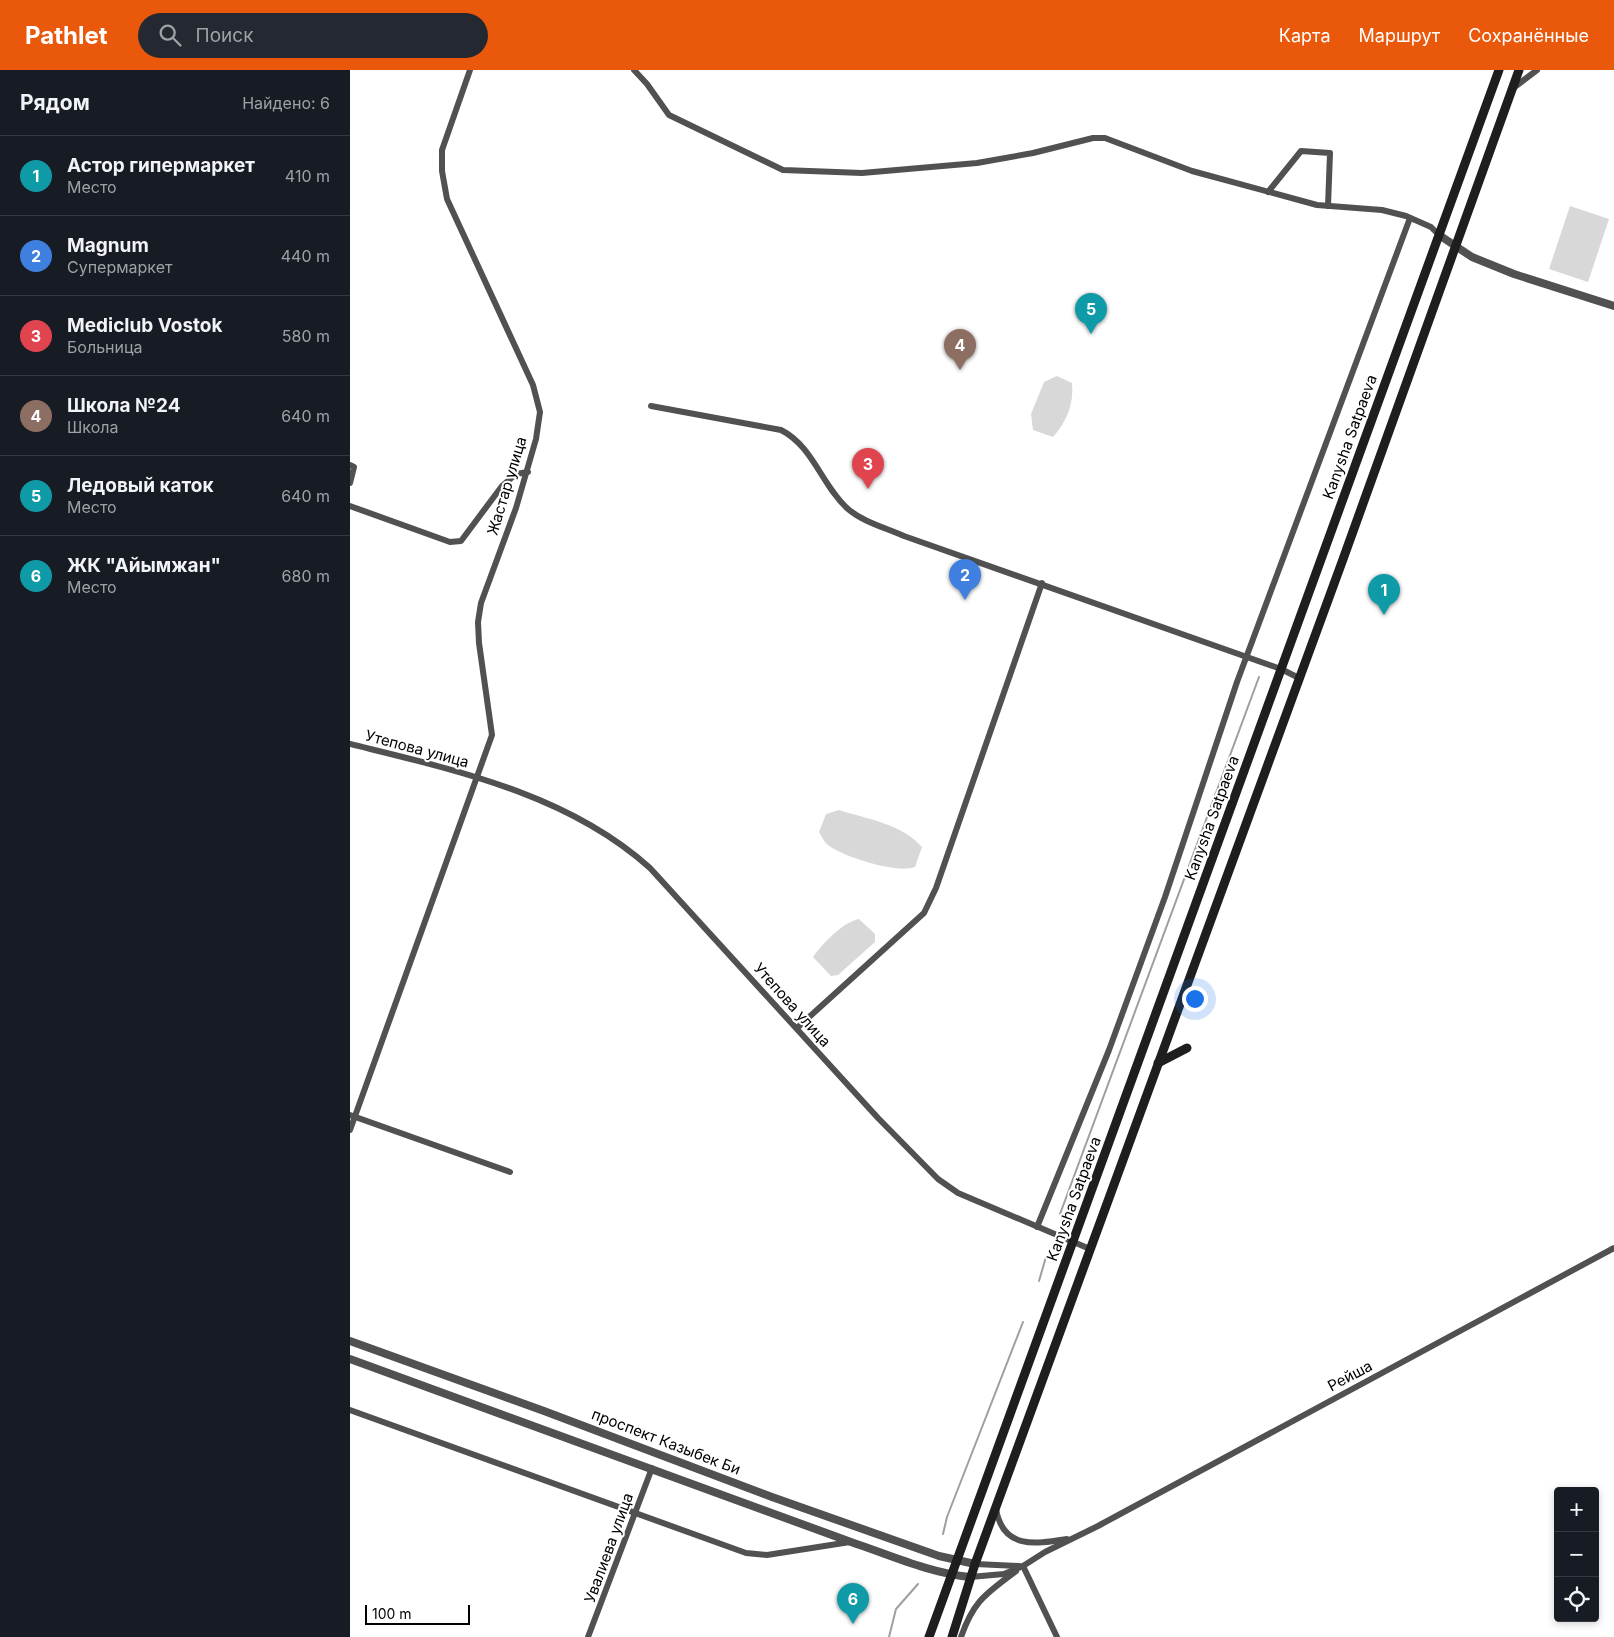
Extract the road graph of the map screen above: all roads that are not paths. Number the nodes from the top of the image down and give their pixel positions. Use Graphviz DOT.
graph roads {
  1 [pos="470,70"];
  2 [pos="634,70"];
  3 [pos="1499,70"];
  4 [pos="1519,70"];
  5 [pos="1537,70"];
  6 [pos="1512,89"];
  7 [pos="1268,192"];
  8 [pos="1328,206"];
  9 [pos="1410,218"];
  10 [pos="1438,235"];
  11 [pos="1456,247"];
  12 [pos="1614,306"];
  13 [pos="651,406"];
  14 [pos="350,465"];
  15 [pos="528,472"];
  16 [pos="350,483"];
  17 [pos="350,506"];
  18 [pos="1042,583"];
  19 [pos="1246,657"];
  20 [pos="1281,669"];
  21 [pos="1299,678"];
  22 [pos="350,744"];
  23 [pos="477,778"];
  24 [pos="797,1028"];
  25 [pos="1187,1048"];
  26 [pos="1158,1063"];
  27 [pos="352,1116"];
  28 [pos="350,1130"];
  29 [pos="510,1172"];
  30 [pos="1037,1227"];
  31 [pos="1072,1241"];
  32 [pos="1614,1248"];
  33 [pos="1090,1249"];
  34 [pos="350,1341"];
  35 [pos="350,1359"];
  36 [pos="350,1410"];
  37 [pos="652,1468"];
  38 [pos="996,1507"];
  39 [pos="634,1514"];
  40 [pos="1076,1537"];
  41 [pos="851,1542"];
  42 [pos="955,1560"];
  43 [pos="975,1564"];
  44 [pos="1023,1566"];
  45 [pos="951,1575"];
  46 [pos="970,1577"];
  47 [pos="588,1637"];
  48 [pos="929,1637"];
  49 [pos="952,1637"];
  50 [pos="961,1637"];
  51 [pos="1056,1637"];
  1 -- 15 [label="street, Жастар улица"];
  2 -- 7 [label="street"];
  3 -- 10 [label="main road, Kanysha Satpaeva"];
  4 -- 6 [label="main road"];
  5 -- 6 [label="street"];
  6 -- 11 [label="main road"];
  7 -- 8 [label="street"];
  7 -- 8 [label="street"];
  8 -- 9 [label="street"];
  9 -- 10 [label="street"];
  9 -- 19 [label="street"];
  10 -- 11 [label="street"];
  10 -- 20 [label="main road, Kanysha Satpaeva"];
  11 -- 12 [label="street"];
  11 -- 21 [label="main road"];
  13 -- 18 [label="street"];
  14 -- 16 [label="street"];
  15 -- 17 [label="street"];
  15 -- 23 [label="street, Жастар улица"];
  18 -- 19 [label="street"];
  18 -- 24 [label="street"];
  19 -- 20 [label="street"];
  19 -- 30 [label="street"];
  20 -- 21 [label="street"];
  20 -- 31 [label="main road, Kanysha Satpaeva"];
  21 -- 26 [label="main road"];
  22 -- 23 [label="street, Утепова улица"];
  23 -- 24 [label="street, Утепова улица"];
  23 -- 27 [label="street, Утепова улица"];
  24 -- 30 [label="street, Утепова улица"];
  25 -- 26 [label="main road"];
  26 -- 33 [label="main road"];
  27 -- 28 [label="street, Утепова улица"];
  27 -- 29 [label="street"];
  30 -- 31 [label="street, Утепова улица"];
  31 -- 33 [label="street, Утепова улица"];
  31 -- 42 [label="main road, Kanysha Satpaeva"];
  32 -- 40 [label="street, Рейша"];
  33 -- 38 [label="main road"];
  34 -- 42 [label="street, проспект Казыбек Би"];
  35 -- 37 [label="street, проспект Казыбек Би"];
  36 -- 39 [label="street"];
  37 -- 39 [label="street, Увалиева улица"];
  37 -- 41 [label="street, проспект Казыбек Би"];
  38 -- 40 [label="street"];
  38 -- 43 [label="main road"];
  39 -- 41 [label="street"];
  39 -- 47 [label="street, Увалиева улица"];
  40 -- 44 [label="street, Рейша"];
  41 -- 45 [label="street, проспект Казыбек Би"];
  42 -- 43 [label="street, проспект Казыбек Би"];
  42 -- 45 [label="main road, Kanysha Satpaeva"];
  43 -- 44 [label="street"];
  43 -- 46 [label="main road"];
  44 -- 46 [label="street"];
  44 -- 50 [label="street"];
  44 -- 51 [label="street"];
  45 -- 46 [label="street, проспект Казыбек Би"];
  45 -- 48 [label="main road, Kanysha Satpaeva"];
  46 -- 49 [label="main road"];
}
